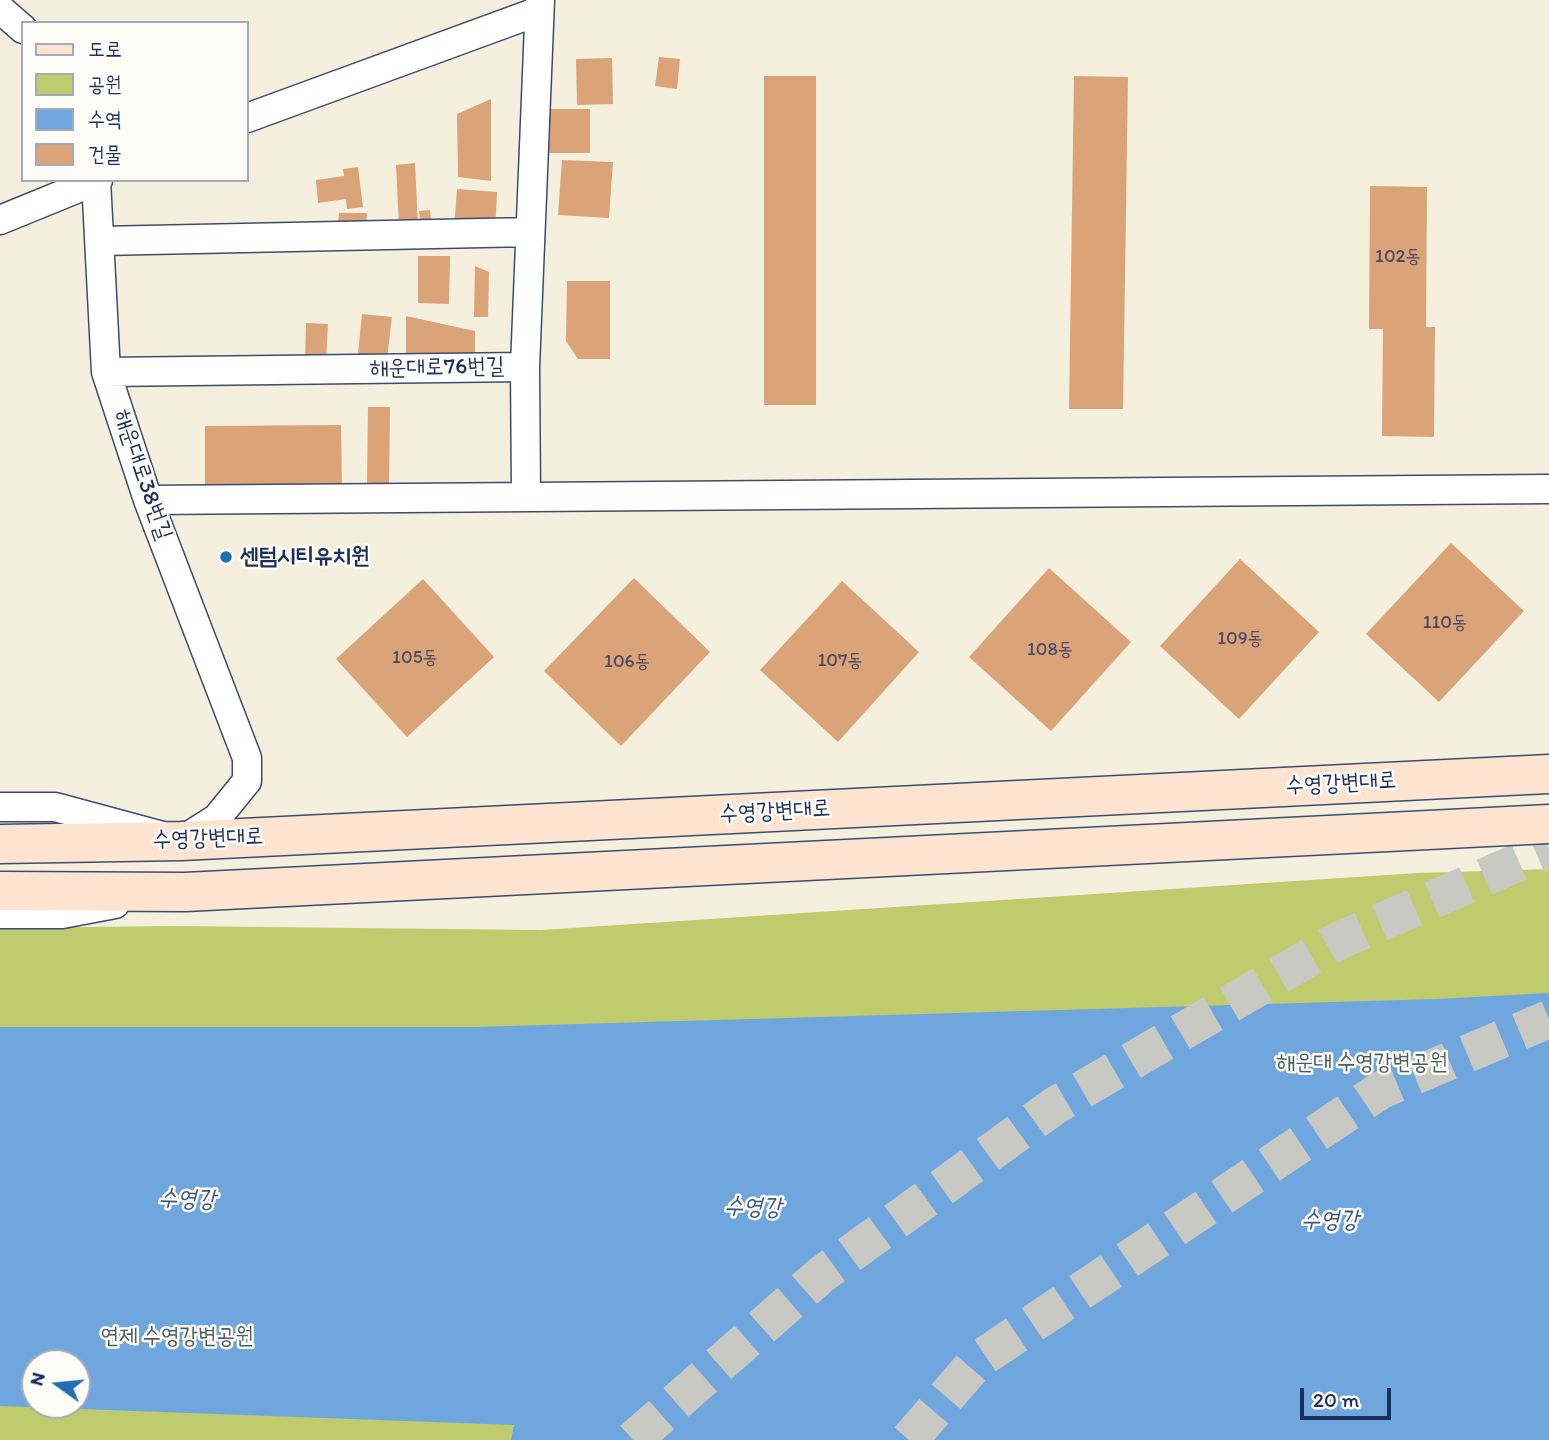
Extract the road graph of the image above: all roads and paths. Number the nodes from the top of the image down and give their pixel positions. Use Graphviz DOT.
graph roads {
  1 [pos="540,5"];
  2 [pos="0,9"];
  3 [pos="21,27"];
  4 [pos="248,118"];
  5 [pos="95,182"];
  6 [pos="97,182"];
  7 [pos="0,220"];
  8 [pos="530,232"];
  9 [pos="100,241"];
  10 [pos="525,367"];
  11 [pos="106,372"];
  12 [pos="1549,489"];
  13 [pos="526,497"];
  14 [pos="148,500"];
  15 [pos="1549,774"];
  16 [pos="0,807"];
  17 [pos="1549,824"];
  18 [pos="181,841"];
  19 [pos="0,844"];
  20 [pos="0,891"];
  21 [pos="185,892"];
  22 [pos="0,914"];
  1 -- 4 [label="street"];
  1 -- 8 [label="street, 해운대로76번길"];
  2 -- 3 [label="street"];
  5 -- 7 [label="street"];
  6 -- 9 [label="street, 해운대로38번길"];
  8 -- 9 [label="street"];
  8 -- 10 [label="street, 해운대로76번길"];
  9 -- 11 [label="street, 해운대로38번길"];
  10 -- 11 [label="street, 해운대로76번길"];
  10 -- 13 [label="street"];
  11 -- 14 [label="street, 해운대로38번길"];
  12 -- 13 [label="street"];
  13 -- 14 [label="street"];
  14 -- 18 [label="street, 해운대로38번길"];
  15 -- 18 [label="main road, 수영강변대로"];
  16 -- 18 [label="street"];
  17 -- 21 [label="main road"];
  18 -- 19 [label="main road, 수영강변대로"];
  20 -- 21 [label="main road"];
  21 -- 22 [label="street"];
}
